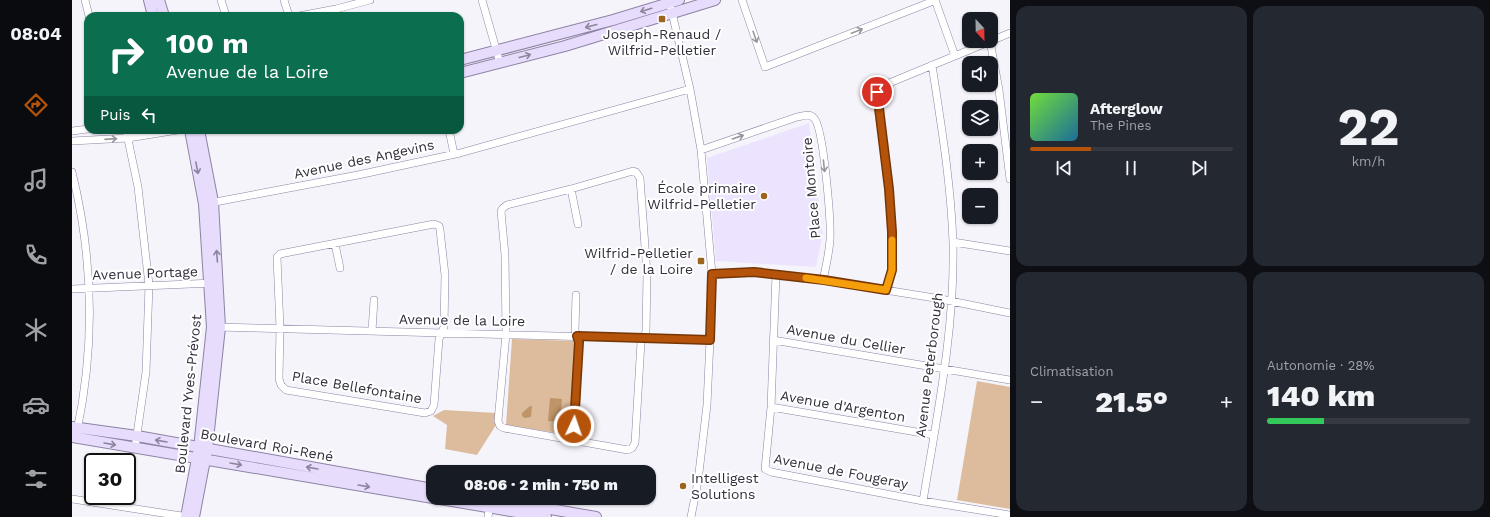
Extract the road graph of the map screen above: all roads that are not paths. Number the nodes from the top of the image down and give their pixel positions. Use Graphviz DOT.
graph roads {
  1 [pos="85,0"];
  2 [pos="149,0"];
  3 [pos="159,0"];
  4 [pos="221,0"];
  5 [pos="284,0"];
  6 [pos="370,0"];
  7 [pos="482,0"];
  8 [pos="715,0"];
  9 [pos="742,0"];
  10 [pos="935,0"];
  11 [pos="673,1"];
  12 [pos="88,12"];
  13 [pos="157,12"];
  14 [pos="159,12"];
  15 [pos="225,12"];
  16 [pos="288,12"];
  17 [pos="320,12"];
  18 [pos="672,14"];
  19 [pos="621,18"];
  20 [pos="624,28"];
  21 [pos="1010,33"];
  22 [pos="561,34"];
  23 [pos="998,38"];
  24 [pos="565,46"];
  25 [pos="974,48"];
  26 [pos="992,48"];
  27 [pos="497,51"];
  28 [pos="955,56"];
  29 [pos="464,59"];
  30 [pos="500,63"];
  31 [pos="932,65"];
  32 [pos="464,72"];
  33 [pos="690,89"];
  34 [pos="84,129"];
  35 [pos="72,130"];
  36 [pos="127,134"];
  37 [pos="153,134"];
  38 [pos="191,134"];
  39 [pos="200,134"];
  40 [pos="451,134"];
  41 [pos="128,138"];
  42 [pos="72,142"];
  43 [pos="701,150"];
  44 [pos="454,154"];
  45 [pos="72,172"];
  46 [pos="1010,179"];
  47 [pos="571,189"];
  48 [pos="209,203"];
  49 [pos="578,224"];
  50 [pos="953,242"];
  51 [pos="335,244"];
  52 [pos="1010,251"];
  53 [pos="340,268"];
  54 [pos="712,274"];
  55 [pos="776,274"];
  56 [pos="824,280"];
  57 [pos="214,283"];
  58 [pos="149,285"];
  59 [pos="88,288"];
  60 [pos="72,289"];
  61 [pos="886,290"];
  62 [pos="576,295"];
  63 [pos="374,300"];
  64 [pos="951,302"];
  65 [pos="1010,313"];
  66 [pos="216,327"];
  67 [pos="280,328"];
  68 [pos="372,331"];
  69 [pos="441,333"];
  70 [pos="506,334"];
  71 [pos="577,336"];
  72 [pos="643,338"];
  73 [pos="710,340"];
  74 [pos="773,340"];
  75 [pos="945,369"];
  76 [pos="1010,380"];
  77 [pos="770,407"];
  78 [pos="74,432"];
  79 [pos="934,435"];
  80 [pos="137,436"];
  81 [pos="574,440"];
  82 [pos="135,448"];
  83 [pos="202,454"];
  84 [pos="426,488"];
  85 [pos="426,496"];
  86 [pos="72,499"];
  87 [pos="923,501"];
  88 [pos="489,505"];
  89 [pos="1010,515"];
  90 [pos="187,517"];
  91 [pos="194,517"];
  92 [pos="546,517"];
  93 [pos="596,517"];
  94 [pos="691,517"];
  1 -- 12 [label="street"];
  2 -- 13 [label="street"];
  3 -- 14 [label="street"];
  4 -- 15 [label="street"];
  5 -- 16 [label="street"];
  6 -- 17 [label="street"];
  7 -- 27 [label="street"];
  8 -- 18 [label="street"];
  9 -- 10 [label="street, one-way"];
  10 -- 28 [label="street"];
  11 -- 18 [label="street"];
  11 -- 19 [label="street, one-way"];
  18 -- 20 [label="street"];
  18 -- 33 [label="street"];
  19 -- 20 [label="street"];
  19 -- 22 [label="street, one-way"];
  20 -- 24 [label="street"];
  21 -- 23 [label="street"];
  22 -- 24 [label="street"];
  22 -- 27 [label="street"];
  30 -- 24 [label="street, one-way"];
  25 -- 28 [label="street"];
  26 -- 46 [label="street"];
  27 -- 29 [label="street"];
  27 -- 30 [label="street"];
  28 -- 31 [label="street"];
  30 -- 32 [label="street"];
  31 -- 50 [label="street, Avenue Peterborough"];
  31 -- 61 [label="street"];
  33 -- 43 [label="street"];
  33 -- 44 [label="street, Avenue des Angevins"];
  34 -- 35 [label="street"];
  36 -- 41 [label="street"];
  37 -- 41 [label="street"];
  38 -- 48 [label="street, Boulevard Yves-Prévost, one-way"];
  39 -- 48 [label="street, Boulevard Yves-Prévost"];
  40 -- 44 [label="street"];
  42 -- 41 [label="street, one-way"];
  41 -- 58 [label="street"];
  43 -- 54 [label="street"];
  43 -- 56 [label="street, Place Montoire, one-way"];
  44 -- 48 [label="street, Avenue des Angevins"];
  45 -- 59 [label="street"];
  47 -- 49 [label="street"];
  47 -- 70 [label="street"];
  47 -- 72 [label="street"];
  48 -- 57 [label="street, Boulevard Yves-Prévost"];
  50 -- 52 [label="street"];
  50 -- 64 [label="street, Avenue Peterborough"];
  51 -- 53 [label="street"];
  51 -- 67 [label="street"];
  51 -- 69 [label="street"];
  54 -- 55 [label="street"];
  54 -- 73 [label="street"];
  55 -- 56 [label="street"];
  55 -- 74 [label="street, Avenue de Fougeray"];
  56 -- 61 [label="street"];
  57 -- 58 [label="street, Avenue Portage"];
  57 -- 66 [label="street, Boulevard Yves-Prévost"];
  58 -- 59 [label="street, Avenue Portage"];
  58 -- 80 [label="street"];
  59 -- 60 [label="street, Avenue Portage"];
  59 -- 78 [label="street"];
  61 -- 64 [label="street"];
  62 -- 71 [label="street"];
  63 -- 68 [label="street"];
  64 -- 65 [label="street"];
  64 -- 75 [label="street, Avenue Peterborough"];
  66 -- 67 [label="street, Avenue de la Loire"];
  66 -- 83 [label="street, Boulevard Yves-Prévost"];
  67 -- 68 [label="street, Avenue de la Loire"];
  67 -- 69 [label="street, Place Bellefontaine"];
  68 -- 69 [label="street, Avenue de la Loire"];
  69 -- 70 [label="street, Avenue de la Loire"];
  70 -- 71 [label="street, Avenue de la Loire"];
  70 -- 81 [label="street"];
  71 -- 72 [label="street, Avenue de la Loire"];
  71 -- 81 [label="street"];
  72 -- 73 [label="street, Avenue de la Loire"];
  72 -- 81 [label="street"];
  73 -- 94 [label="street"];
  74 -- 75 [label="street, Avenue du Cellier"];
  74 -- 77 [label="street, Avenue de Fougeray"];
  75 -- 76 [label="street, Avenue du Cellier"];
  75 -- 79 [label="street, Avenue Peterborough"];
  77 -- 79 [label="street, Avenue d'Argenton"];
  77 -- 87 [label="street, Avenue de Fougeray"];
  78 -- 80 [label="street, Boulevard Roi-René"];
  78 -- 82 [label="street, Boulevard Roi-René, one-way"];
  79 -- 87 [label="street, Avenue Peterborough"];
  80 -- 82 [label="street"];
  83 -- 80 [label="street, Boulevard Roi-René, one-way"];
  82 -- 83 [label="street, Boulevard Roi-René"];
  84 -- 83 [label="street, Boulevard Roi-René, one-way"];
  83 -- 85 [label="street, Boulevard Roi-René, one-way"];
  83 -- 90 [label="street, Boulevard Yves-Prévost"];
  83 -- 91 [label="street, Boulevard Yves-Prévost"];
  86 -- 90 [label="street"];
  87 -- 89 [label="street, Avenue de Fougeray"];
  88 -- 92 [label="street, Boulevard Roi-René"];
  88 -- 93 [label="street, Boulevard Roi-René"];
}
